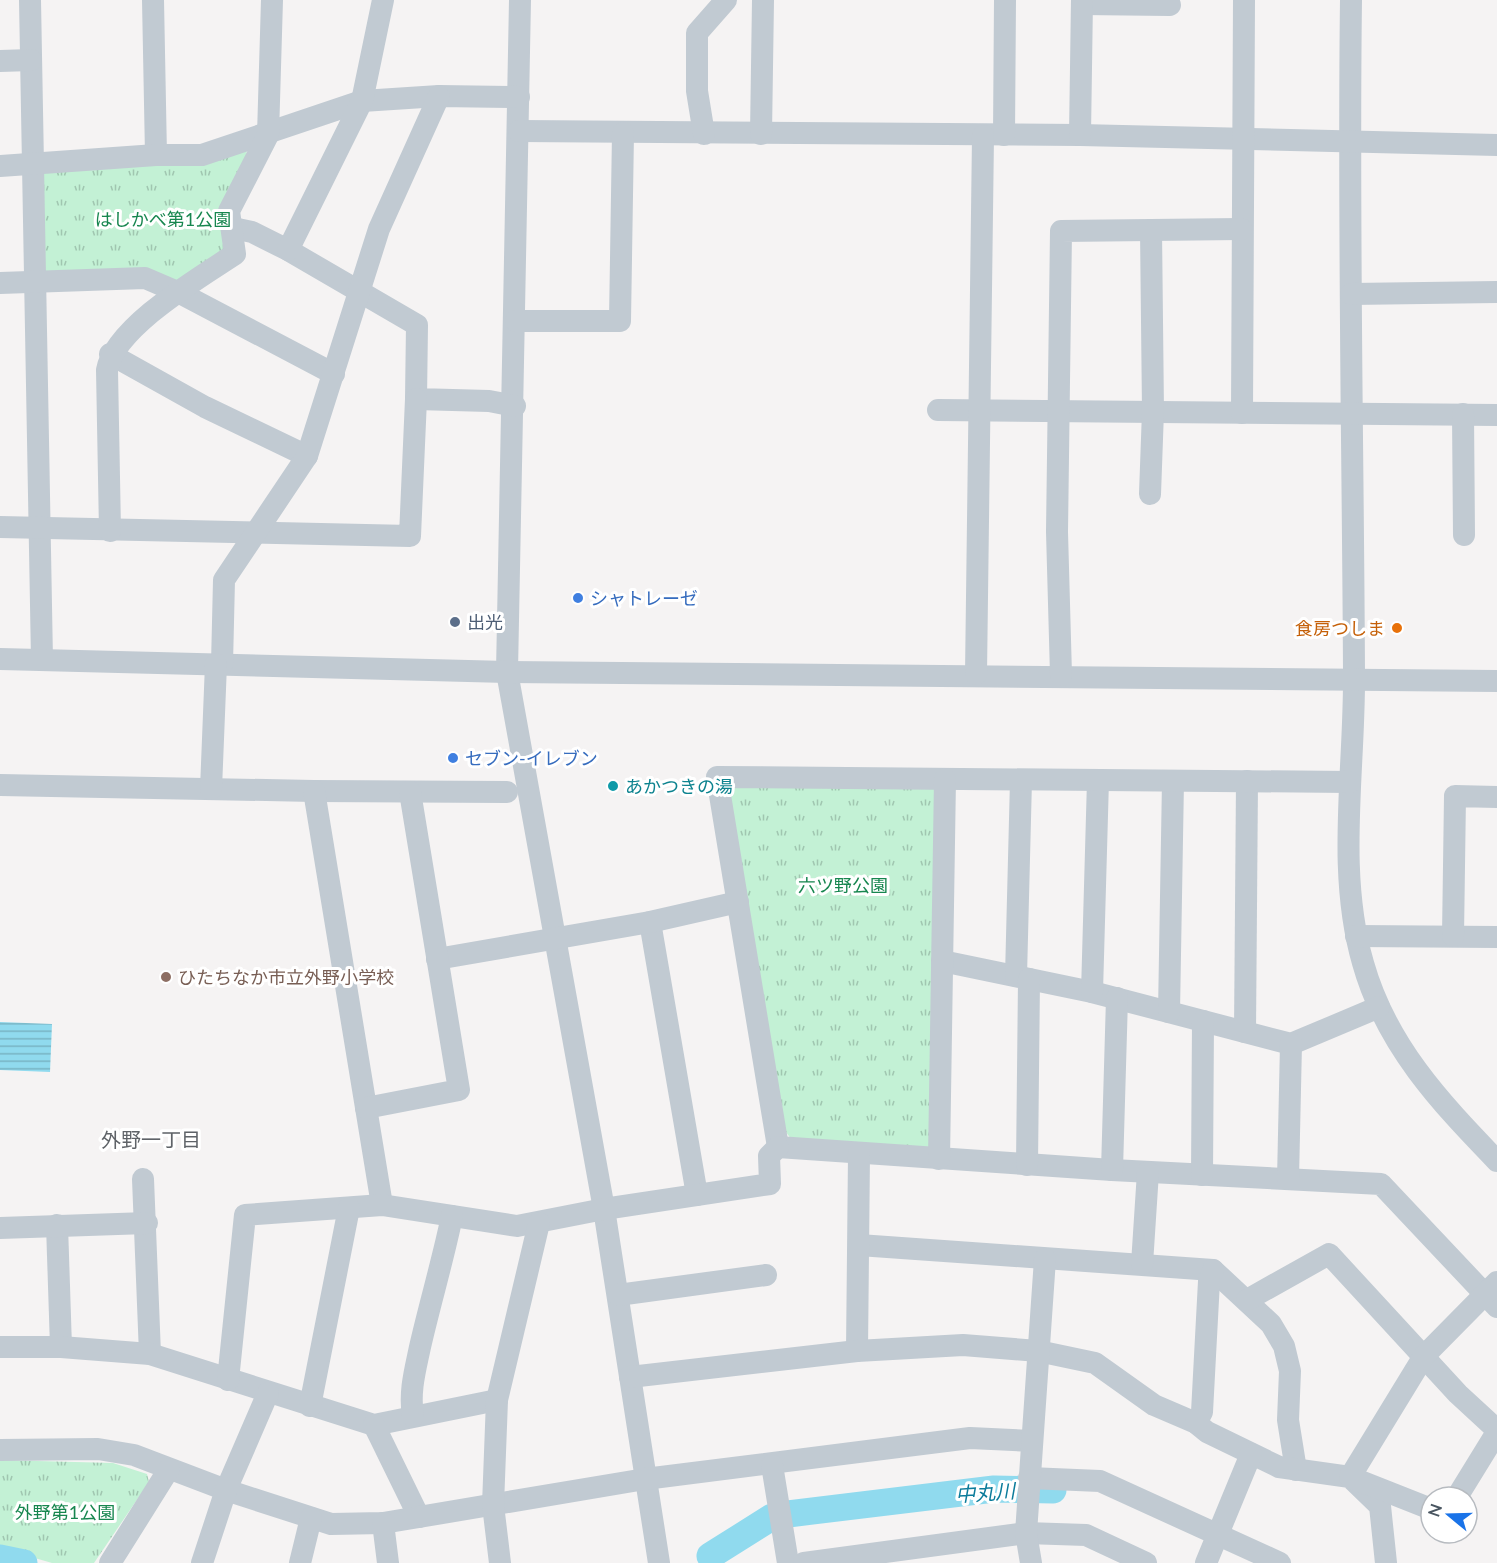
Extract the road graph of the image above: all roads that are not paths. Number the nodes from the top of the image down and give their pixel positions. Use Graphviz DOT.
graph roads {
  1 [pos="30,0"];
  2 [pos="153,0"];
  3 [pos="272,0"];
  4 [pos="383,0"];
  5 [pos="520,0"];
  6 [pos="726,0"];
  7 [pos="763,0"];
  8 [pos="1005,0"];
  9 [pos="1244,0"];
  10 [pos="1351,0"];
  11 [pos="1082,2"];
  12 [pos="1170,5"];
  13 [pos="31,60"];
  14 [pos="0,61"];
  15 [pos="440,96"];
  16 [pos="519,97"];
  17 [pos="362,101"];
  18 [pos="519,131"];
  19 [pos="623,133"];
  20 [pos="704,134"];
  21 [pos="761,134"];
  22 [pos="268,135"];
  23 [pos="994,135"];
  24 [pos="1080,135"];
  25 [pos="1242,141"];
  26 [pos="1349,143"];
  27 [pos="1497,145"];
  28 [pos="156,156"];
  29 [pos="32,164"];
  30 [pos="0,166"];
  31 [pos="232,228"];
  32 [pos="1151,230"];
  33 [pos="1241,230"];
  34 [pos="288,250"];
  35 [pos="36,282"];
  36 [pos="0,283"];
  37 [pos="360,290"];
  38 [pos="1497,292"];
  39 [pos="180,293"];
  40 [pos="1351,294"];
  41 [pos="516,321"];
  42 [pos="110,354"];
  43 [pos="334,375"];
  44 [pos="416,399"];
  45 [pos="515,406"];
  46 [pos="938,410"];
  47 [pos="980,410"];
  48 [pos="1059,411"];
  49 [pos="1154,411"];
  50 [pos="1242,413"];
  51 [pos="1463,414"];
  52 [pos="1351,415"];
  53 [pos="1497,415"];
  54 [pos="307,456"];
  55 [pos="1150,494"];
  56 [pos="0,527"];
  57 [pos="38,529"];
  58 [pos="110,531"];
  59 [pos="257,533"];
  60 [pos="1464,535"];
  61 [pos="0,659"];
  62 [pos="42,660"];
  63 [pos="219,664"];
  64 [pos="507,672"];
  65 [pos="976,674"];
  66 [pos="1060,675"];
  67 [pos="1354,678"];
  68 [pos="1497,681"];
  69 [pos="945,779"];
  70 [pos="1021,780"];
  71 [pos="1098,780"];
  72 [pos="1173,781"];
  73 [pos="1247,781"];
  74 [pos="1350,782"];
  75 [pos="0,785"];
  76 [pos="211,789"];
  77 [pos="314,791"];
  78 [pos="410,792"];
  79 [pos="507,792"];
  80 [pos="1497,797"];
  81 [pos="738,902"];
  82 [pos="650,922"];
  83 [pos="1356,936"];
  84 [pos="1453,936"];
  85 [pos="1497,937"];
  86 [pos="557,938"];
  87 [pos="437,959"];
  88 [pos="942,961"];
  89 [pos="1022,977"];
  90 [pos="1092,992"];
  91 [pos="1117,998"];
  92 [pos="1379,1007"];
  93 [pos="1169,1012"];
  94 [pos="1203,1021"];
  95 [pos="1245,1032"];
  96 [pos="1291,1044"];
  97 [pos="366,1108"];
  98 [pos="778,1147"];
  99 [pos="859,1154"];
  100 [pos="939,1159"];
  101 [pos="1497,1161"];
  102 [pos="1027,1165"];
  103 [pos="1112,1170"];
  104 [pos="1148,1172"];
  105 [pos="1202,1175"];
  106 [pos="143,1179"];
  107 [pos="1288,1179"];
  108 [pos="697,1195"];
  109 [pos="382,1205"];
  110 [pos="349,1208"];
  111 [pos="604,1209"];
  112 [pos="452,1216"];
  113 [pos="147,1223"];
  114 [pos="539,1223"];
  115 [pos="57,1225"];
  116 [pos="0,1228"];
  117 [pos="859,1245"];
  118 [pos="1045,1259"];
  119 [pos="1142,1264"];
  120 [pos="1213,1269"];
  121 [pos="766,1275"];
  122 [pos="618,1295"];
  123 [pos="1493,1295"];
  124 [pos="1247,1300"];
  125 [pos="0,1347"];
  126 [pos="61,1347"];
  127 [pos="857,1351"];
  128 [pos="1038,1351"];
  129 [pos="150,1353"];
  130 [pos="1424,1356"];
  131 [pos="630,1377"];
  132 [pos="228,1380"];
  133 [pos="268,1393"];
  134 [pos="497,1400"];
  135 [pos="310,1406"];
  136 [pos="413,1416"];
  137 [pos="1196,1423"];
  138 [pos="374,1425"];
  139 [pos="1497,1431"];
  140 [pos="1032,1441"];
  141 [pos="0,1450"];
  142 [pos="1251,1454"];
  143 [pos="772,1465"];
  144 [pos="168,1469"];
  145 [pos="1296,1470"];
  146 [pos="1350,1477"];
  147 [pos="645,1479"];
  148 [pos="1464,1485"];
  149 [pos="1029,1486"];
  150 [pos="226,1490"];
  151 [pos="1419,1504"];
  152 [pos="493,1505"];
  153 [pos="419,1517"];
  154 [pos="311,1518"];
  155 [pos="383,1523"];
  156 [pos="1026,1533"];
  157 [pos="1218,1533"];
  158 [pos="110,1563"];
  159 [pos="202,1563"];
  160 [pos="300,1563"];
  161 [pos="388,1563"];
  162 [pos="500,1563"];
  163 [pos="659,1563"];
  164 [pos="788,1563"];
  165 [pos="804,1563"];
  166 [pos="1031,1563"];
  167 [pos="1146,1563"];
  168 [pos="1206,1563"];
  169 [pos="1280,1563"];
  170 [pos="1386,1563"];
  1 -- 13 [label="street"];
  2 -- 28 [label="street"];
  3 -- 22 [label="street"];
  4 -- 17 [label="street"];
  5 -- 16 [label="street"];
  6 -- 20 [label="street"];
  7 -- 21 [label="street"];
  8 -- 23 [label="street"];
  9 -- 25 [label="street"];
  10 -- 26 [label="street"];
  11 -- 12 [label="street"];
  11 -- 24 [label="street"];
  13 -- 14 [label="street"];
  13 -- 29 [label="street"];
  15 -- 16 [label="street"];
  15 -- 17 [label="street"];
  15 -- 37 [label="street"];
  16 -- 18 [label="street"];
  17 -- 22 [label="street"];
  17 -- 34 [label="street"];
  18 -- 19 [label="street"];
  18 -- 41 [label="street"];
  19 -- 20 [label="street"];
  19 -- 41 [label="street"];
  20 -- 21 [label="street"];
  21 -- 23 [label="street"];
  22 -- 28 [label="street"];
  22 -- 31 [label="street"];
  23 -- 24 [label="street"];
  23 -- 47 [label="street"];
  24 -- 25 [label="street"];
  25 -- 26 [label="street"];
  25 -- 33 [label="street"];
  26 -- 27 [label="street"];
  26 -- 40 [label="street"];
  28 -- 29 [label="street"];
  29 -- 30 [label="street"];
  29 -- 35 [label="street"];
  31 -- 34 [label="street"];
  31 -- 39 [label="street"];
  32 -- 33 [label="street"];
  32 -- 48 [label="street"];
  32 -- 49 [label="street"];
  33 -- 50 [label="street"];
  34 -- 37 [label="street"];
  35 -- 36 [label="street"];
  35 -- 39 [label="street"];
  35 -- 57 [label="street"];
  37 -- 43 [label="street"];
  37 -- 44 [label="street"];
  38 -- 40 [label="street"];
  39 -- 42 [label="street"];
  39 -- 43 [label="street"];
  40 -- 52 [label="street"];
  41 -- 45 [label="street"];
  42 -- 54 [label="street"];
  42 -- 58 [label="street"];
  43 -- 54 [label="street"];
  44 -- 45 [label="street"];
  44 -- 59 [label="street"];
  45 -- 64 [label="street"];
  46 -- 47 [label="street"];
  47 -- 48 [label="street"];
  47 -- 65 [label="street"];
  48 -- 49 [label="street"];
  48 -- 66 [label="street"];
  49 -- 50 [label="street"];
  49 -- 55 [label="street"];
  50 -- 52 [label="street"];
  51 -- 52 [label="street"];
  51 -- 53 [label="street"];
  51 -- 60 [label="street"];
  52 -- 67 [label="street"];
  54 -- 59 [label="street"];
  56 -- 57 [label="street"];
  57 -- 58 [label="street"];
  57 -- 62 [label="street"];
  58 -- 59 [label="street"];
  59 -- 63 [label="street"];
  61 -- 62 [label="street"];
  62 -- 63 [label="street"];
  63 -- 64 [label="street"];
  63 -- 76 [label="street"];
  64 -- 65 [label="street"];
  64 -- 86 [label="street"];
  65 -- 66 [label="street"];
  66 -- 67 [label="street"];
  67 -- 68 [label="street"];
  67 -- 74 [label="street"];
  69 -- 70 [label="street"];
  69 -- 81 [label="street"];
  69 -- 88 [label="street"];
  70 -- 71 [label="street"];
  70 -- 89 [label="street"];
  71 -- 72 [label="street"];
  71 -- 90 [label="street"];
  72 -- 73 [label="street"];
  72 -- 93 [label="street"];
  73 -- 74 [label="street"];
  73 -- 95 [label="street"];
  74 -- 83 [label="street"];
  75 -- 76 [label="street"];
  76 -- 77 [label="street"];
  77 -- 78 [label="street"];
  77 -- 97 [label="street"];
  78 -- 79 [label="street"];
  78 -- 87 [label="street"];
  80 -- 84 [label="street"];
  81 -- 82 [label="street"];
  81 -- 98 [label="street"];
  82 -- 86 [label="street"];
  82 -- 108 [label="street"];
  83 -- 84 [label="street"];
  83 -- 92 [label="street"];
  84 -- 85 [label="street"];
  86 -- 87 [label="street"];
  86 -- 111 [label="street"];
  87 -- 97 [label="street"];
  88 -- 89 [label="street"];
  88 -- 100 [label="street"];
  89 -- 90 [label="street"];
  89 -- 102 [label="street"];
  90 -- 91 [label="street"];
  91 -- 93 [label="street"];
  91 -- 103 [label="street"];
  92 -- 96 [label="street"];
  92 -- 101 [label="street"];
  93 -- 94 [label="street"];
  94 -- 95 [label="street"];
  94 -- 105 [label="street"];
  95 -- 96 [label="street"];
  96 -- 107 [label="street"];
  97 -- 109 [label="street"];
  98 -- 99 [label="street"];
  98 -- 108 [label="street"];
  99 -- 100 [label="street"];
  99 -- 117 [label="street"];
  100 -- 102 [label="street"];
  102 -- 103 [label="street"];
  103 -- 104 [label="street"];
  104 -- 105 [label="street"];
  104 -- 119 [label="street"];
  105 -- 107 [label="street"];
  106 -- 113 [label="street"];
  107 -- 123 [label="street"];
  108 -- 111 [label="street"];
  109 -- 110 [label="street"];
  109 -- 112 [label="street"];
  110 -- 132 [label="street"];
  110 -- 135 [label="street"];
  111 -- 114 [label="street"];
  111 -- 122 [label="street"];
  112 -- 114 [label="street"];
  112 -- 136 [label="street"];
  113 -- 115 [label="street"];
  113 -- 129 [label="street"];
  114 -- 134 [label="street"];
  115 -- 116 [label="street"];
  115 -- 126 [label="street"];
  117 -- 118 [label="street"];
  117 -- 127 [label="street"];
  118 -- 119 [label="street"];
  118 -- 128 [label="street"];
  119 -- 120 [label="street"];
  120 -- 124 [label="street"];
  120 -- 137 [label="street"];
  121 -- 122 [label="street"];
  122 -- 131 [label="street"];
  123 -- 130 [label="street"];
  124 -- 130 [label="street"];
  124 -- 145 [label="street"];
  125 -- 126 [label="street"];
  126 -- 129 [label="street"];
  127 -- 128 [label="street"];
  127 -- 131 [label="street"];
  128 -- 137 [label="street"];
  128 -- 140 [label="street"];
  129 -- 132 [label="street"];
  130 -- 139 [label="street"];
  130 -- 146 [label="street"];
  131 -- 147 [label="street"];
  132 -- 133 [label="street"];
  133 -- 135 [label="street"];
  133 -- 150 [label="street"];
  134 -- 136 [label="street"];
  134 -- 152 [label="street"];
  135 -- 138 [label="street"];
  136 -- 138 [label="street"];
  137 -- 142 [label="street"];
  138 -- 153 [label="street"];
  139 -- 148 [label="street"];
  140 -- 143 [label="street"];
  140 -- 149 [label="street"];
  141 -- 144 [label="street"];
  142 -- 145 [label="street"];
  142 -- 157 [label="street"];
  143 -- 147 [label="street"];
  143 -- 164 [label="street"];
  144 -- 150 [label="street"];
  144 -- 158 [label="street"];
  145 -- 146 [label="street"];
  146 -- 151 [label="street"];
  146 -- 170 [label="street"];
  147 -- 152 [label="street"];
  147 -- 163 [label="street"];
  149 -- 156 [label="street"];
  149 -- 157 [label="street"];
  150 -- 154 [label="street"];
  150 -- 159 [label="street"];
  152 -- 153 [label="street"];
  152 -- 162 [label="street"];
  153 -- 155 [label="street"];
  154 -- 155 [label="street"];
  154 -- 160 [label="street"];
  155 -- 161 [label="street"];
  156 -- 165 [label="street"];
  156 -- 166 [label="street"];
  156 -- 167 [label="street"];
  157 -- 168 [label="street"];
  157 -- 169 [label="street"];
}
